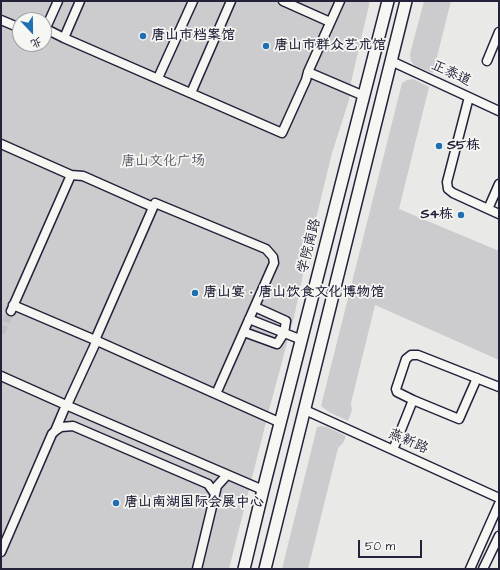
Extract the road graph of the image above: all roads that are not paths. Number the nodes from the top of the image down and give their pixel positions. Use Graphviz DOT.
graph roads {
  1 [pos="58,1"];
  2 [pos="80,1"];
  3 [pos="192,1"];
  4 [pos="231,1"];
  5 [pos="283,1"];
  6 [pos="340,1"];
  7 [pos="388,1"];
  8 [pos="406,1"];
  9 [pos="52,15"];
  10 [pos="1,20"];
  11 [pos="330,22"];
  12 [pos="12,25"];
  13 [pos="499,32"];
  14 [pos="52,34"];
  15 [pos="64,38"];
  16 [pos="391,61"];
  17 [pos="487,61"];
  18 [pos="308,72"];
  19 [pos="158,78"];
  20 [pos="191,93"];
  21 [pos="364,96"];
  22 [pos="469,97"];
  23 [pos="499,111"];
  24 [pos="1,144"];
  25 [pos="71,175"];
  26 [pos="499,184"];
  27 [pos="153,207"];
  28 [pos="488,209"];
  29 [pos="499,214"];
  30 [pos="255,307"];
  31 [pos="249,319"];
  32 [pos="244,332"];
  33 [pos="284,332"];
  34 [pos="96,340"];
  35 [pos="302,340"];
  36 [pos="1,376"];
  37 [pos="477,378"];
  38 [pos="499,387"];
  39 [pos="216,394"];
  40 [pos="413,400"];
  41 [pos="67,405"];
  42 [pos="305,410"];
  43 [pos="281,423"];
  44 [pos="55,430"];
  45 [pos="393,450"];
  46 [pos="227,475"];
  47 [pos="263,490"];
  48 [pos="215,494"];
  49 [pos="499,498"];
  50 [pos="499,504"];
  51 [pos="499,536"];
  52 [pos="1,552"];
  53 [pos="197,569"];
  54 [pos="244,569"];
  55 [pos="265,569"];
  56 [pos="470,569"];
  57 [pos="483,569"];
  1 -- 9 [label="street"];
  2 -- 15 [label="street"];
  3 -- 19 [label="street"];
  4 -- 20 [label="street"];
  5 -- 11 [label="street"];
  6 -- 11 [label="street"];
  7 -- 21 [label="main road, 学院南路"];
  8 -- 16 [label="main road"];
  10 -- 12 [label="street"];
  11 -- 18 [label="street"];
  13 -- 17 [label="street"];
  14 -- 15 [label="street"];
  15 -- 19 [label="street"];
  16 -- 22 [label="street, 正泰道"];
  16 -- 42 [label="main road"];
  18 -- 20 [label="street"];
  18 -- 21 [label="street"];
  19 -- 20 [label="street"];
  21 -- 35 [label="main road, 学院南路"];
  22 -- 23 [label="street, 正泰道"];
  22 -- 28 [label="street"];
  24 -- 25 [label="street"];
  25 -- 27 [label="street"];
  25 -- 34 [label="street"];
  26 -- 28 [label="street"];
  27 -- 30 [label="street"];
  27 -- 34 [label="street"];
  28 -- 29 [label="street"];
  30 -- 31 [label="street"];
  30 -- 33 [label="street"];
  31 -- 32 [label="street"];
  31 -- 33 [label="street"];
  32 -- 33 [label="street"];
  32 -- 39 [label="street"];
  33 -- 35 [label="street"];
  34 -- 39 [label="street"];
  34 -- 41 [label="street"];
  35 -- 43 [label="main road, 学院南路"];
  36 -- 41 [label="street"];
  37 -- 38 [label="street"];
  37 -- 40 [label="street"];
  37 -- 40 [label="street"];
  39 -- 43 [label="street"];
  40 -- 45 [label="street"];
  41 -- 44 [label="street"];
  41 -- 46 [label="street"];
  42 -- 45 [label="street, 燕新路"];
  42 -- 55 [label="main road"];
  43 -- 47 [label="main road, 学院南路"];
  44 -- 48 [label="street"];
  44 -- 52 [label="street"];
  45 -- 49 [label="street, 燕新路"];
  46 -- 47 [label="street"];
  46 -- 48 [label="street"];
  47 -- 54 [label="main road, 学院南路"];
  48 -- 53 [label="street"];
  50 -- 56 [label="street"];
  51 -- 57 [label="street"];
}
